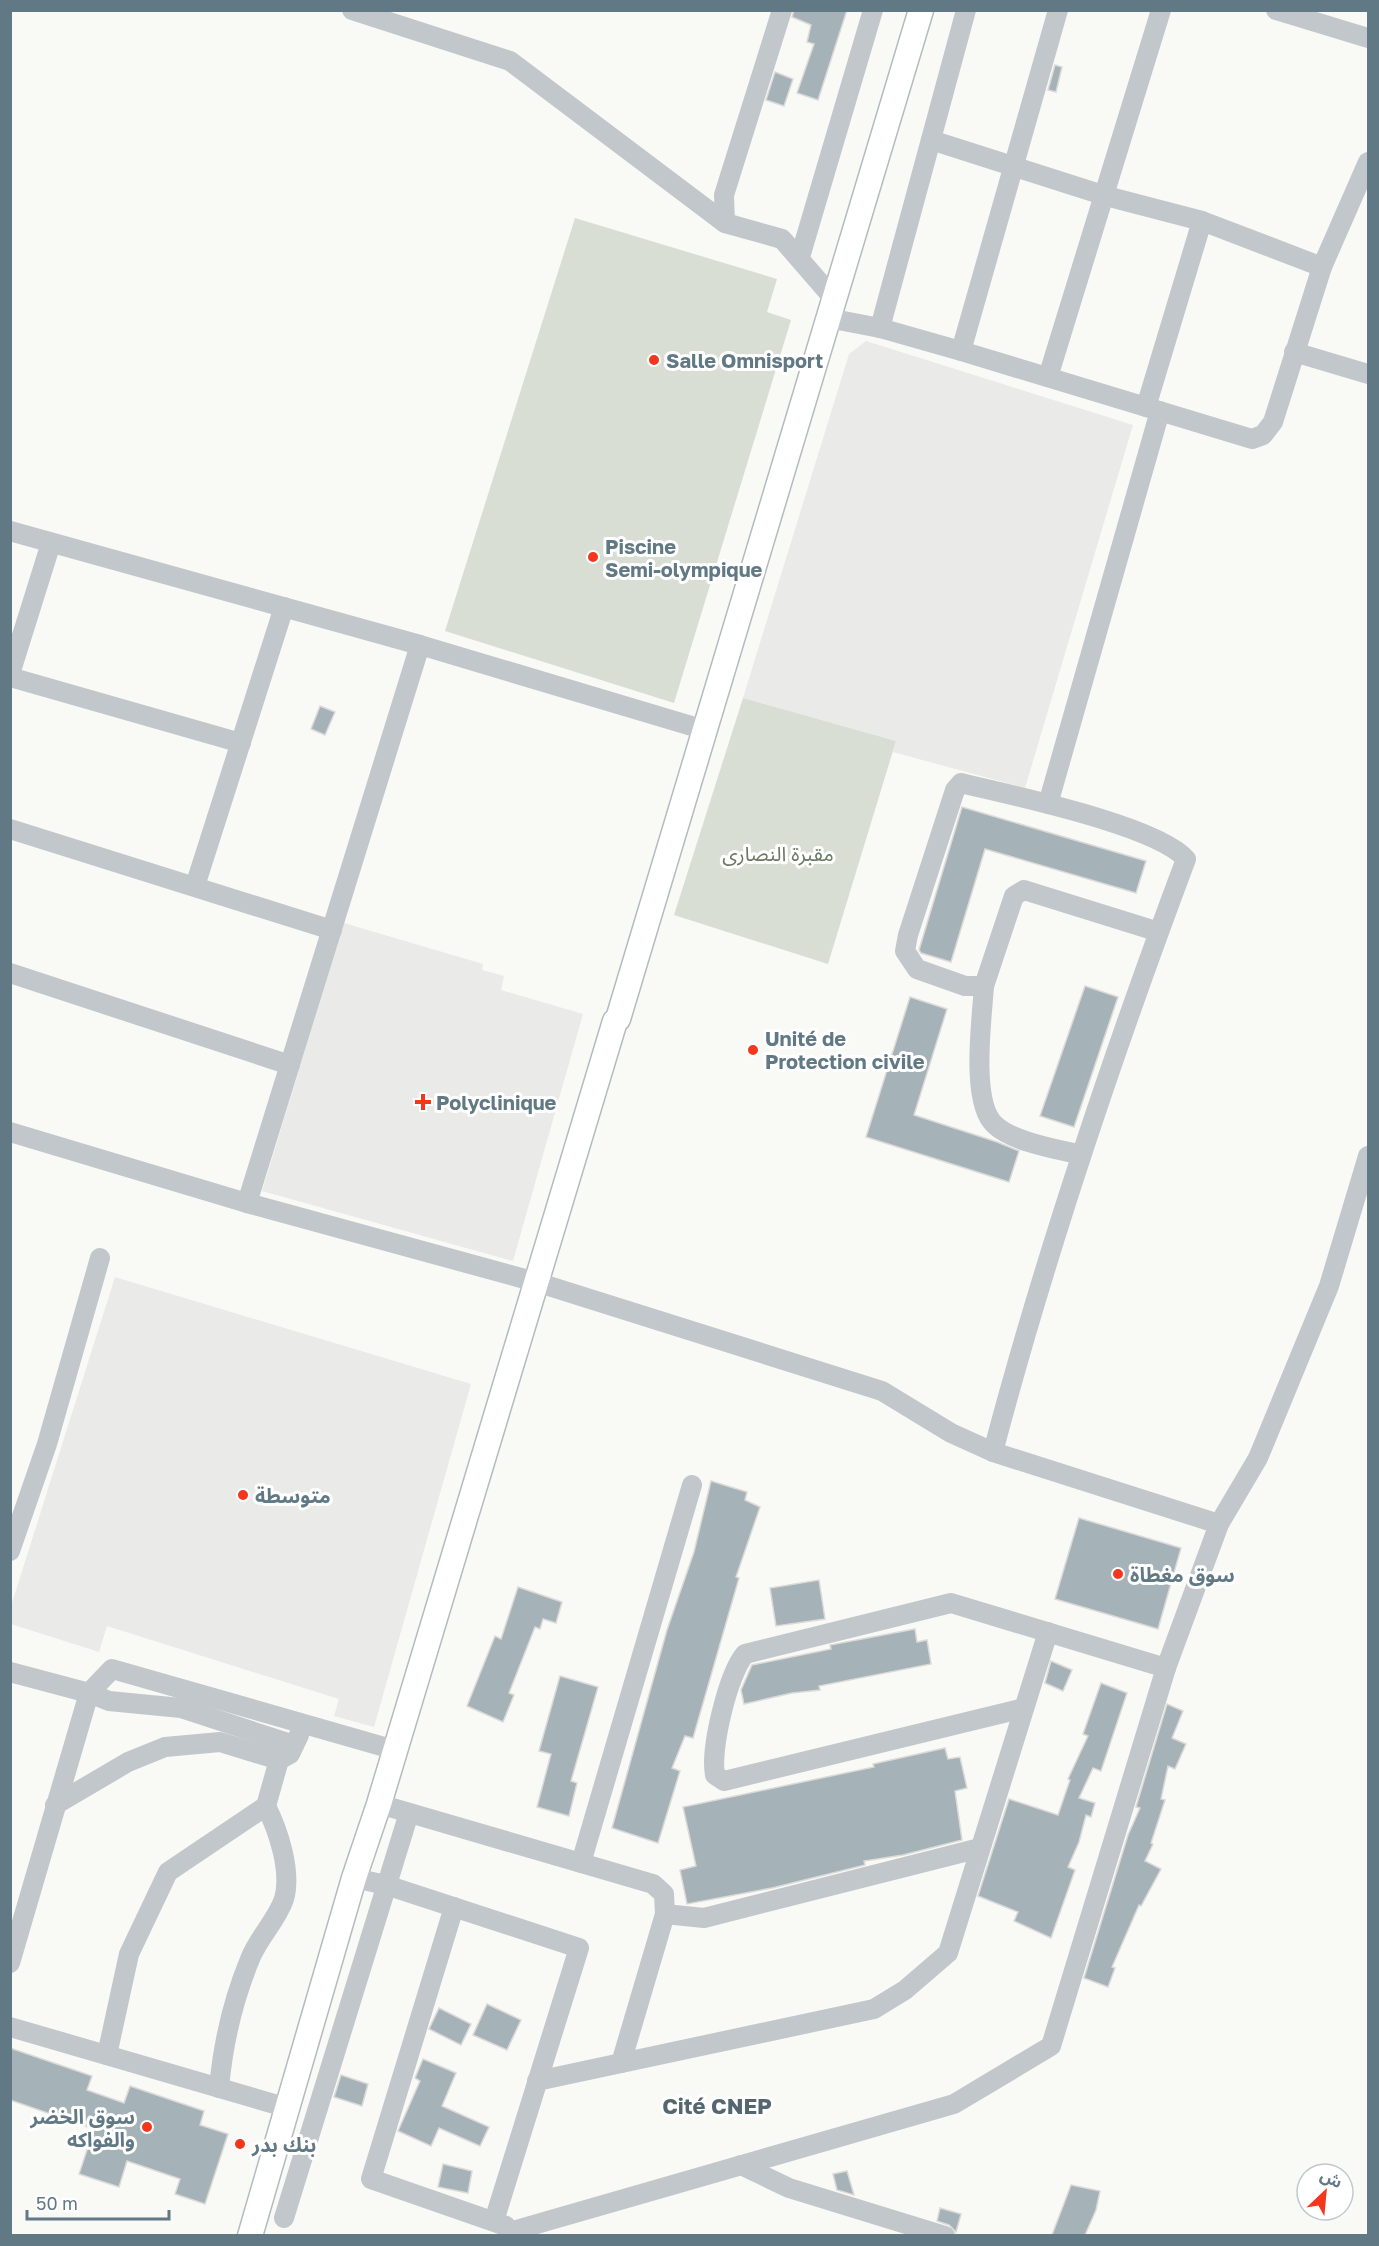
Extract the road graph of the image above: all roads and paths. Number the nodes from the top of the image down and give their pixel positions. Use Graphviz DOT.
graph roads {
  1 [pos="352,10"];
  2 [pos="782,10"];
  3 [pos="873,10"];
  4 [pos="921,10"];
  5 [pos="966,10"];
  6 [pos="1058,10"];
  7 [pos="1161,10"];
  8 [pos="1276,10"];
  9 [pos="1298,13"];
  10 [pos="1368,38"];
  11 [pos="931,140"];
  12 [pos="1368,162"];
  13 [pos="1014,166"];
  14 [pos="1106,196"];
  15 [pos="1202,221"];
  16 [pos="725,223"];
  17 [pos="800,257"];
  18 [pos="1322,267"];
  19 [pos="831,309"];
  20 [pos="879,328"];
  21 [pos="961,351"];
  22 [pos="1294,352"];
  23 [pos="1368,374"];
  24 [pos="1048,377"];
  25 [pos="1153,409"];
  26 [pos="10,531"];
  27 [pos="51,543"];
  28 [pos="284,607"];
  29 [pos="420,645"];
  30 [pos="10,676"];
  31 [pos="705,730"];
  32 [pos="241,743"];
  33 [pos="1048,804"];
  34 [pos="10,829"];
  35 [pos="195,886"];
  36 [pos="332,930"];
  37 [pos="1159,933"];
  38 [pos="10,973"];
  39 [pos="984,986"];
  40 [pos="290,1065"];
  41 [pos="10,1132"];
  42 [pos="1081,1155"];
  43 [pos="1368,1156"];
  44 [pos="247,1203"];
  45 [pos="100,1258"];
  46 [pos="536,1282"];
  47 [pos="993,1452"];
  48 [pos="692,1485"];
  49 [pos="1219,1524"];
  50 [pos="10,1551"];
  51 [pos="1048,1632"];
  52 [pos="1166,1668"];
  53 [pos="10,1672"];
  54 [pos="89,1693"];
  55 [pos="1024,1708"];
  56 [pos="305,1724"];
  57 [pos="294,1745"];
  58 [pos="395,1750"];
  59 [pos="279,1760"];
  60 [pos="55,1804"];
  61 [pos="379,1804"];
  62 [pos="266,1806"];
  63 [pos="409,1813"];
  64 [pos="981,1848"];
  65 [pos="581,1863"];
  66 [pos="354,1878"];
  67 [pos="386,1885"];
  68 [pos="454,1907"];
  69 [pos="665,1914"];
  70 [pos="10,1963"];
  71 [pos="10,2027"];
  72 [pos="107,2055"];
  73 [pos="621,2063"];
  74 [pos="537,2081"];
  75 [pos="219,2088"];
  76 [pos="288,2108"];
  77 [pos="741,2165"];
  78 [pos="284,2218"];
  79 [pos="494,2221"];
  80 [pos="522,2234"];
  81 [pos="250,2235"];
  82 [pos="945,2235"];
  1 -- 16 [label="street"];
  2 -- 16 [label="street"];
  3 -- 17 [label="street"];
  4 -- 19 [label="main road"];
  5 -- 11 [label="street"];
  6 -- 13 [label="street"];
  7 -- 14 [label="street"];
  8 -- 9 [label="street"];
  9 -- 10 [label="street"];
  11 -- 13 [label="street"];
  11 -- 20 [label="street"];
  12 -- 18 [label="street"];
  13 -- 14 [label="street"];
  13 -- 21 [label="street"];
  14 -- 15 [label="street"];
  14 -- 24 [label="street"];
  15 -- 18 [label="street"];
  15 -- 25 [label="street"];
  16 -- 17 [label="street"];
  17 -- 19 [label="street"];
  18 -- 22 [label="street"];
  19 -- 20 [label="street"];
  19 -- 31 [label="main road"];
  20 -- 21 [label="street"];
  21 -- 24 [label="street"];
  22 -- 23 [label="street"];
  22 -- 25 [label="street"];
  24 -- 25 [label="street"];
  25 -- 33 [label="street"];
  26 -- 27 [label="street"];
  27 -- 28 [label="street"];
  27 -- 30 [label="street"];
  28 -- 29 [label="street"];
  28 -- 32 [label="street"];
  29 -- 31 [label="street"];
  29 -- 36 [label="street"];
  30 -- 32 [label="street"];
  31 -- 46 [label="main road"];
  32 -- 35 [label="street"];
  33 -- 37 [label="street"];
  33 -- 39 [label="street"];
  34 -- 35 [label="street"];
  35 -- 36 [label="street"];
  36 -- 40 [label="street"];
  37 -- 39 [label="street"];
  37 -- 42 [label="street"];
  38 -- 40 [label="street"];
  39 -- 42 [label="street"];
  40 -- 44 [label="street"];
  41 -- 44 [label="street"];
  42 -- 47 [label="street"];
  43 -- 49 [label="street"];
  44 -- 46 [label="street"];
  45 -- 50 [label="street"];
  46 -- 47 [label="street"];
  46 -- 58 [label="main road"];
  47 -- 49 [label="street"];
  48 -- 65 [label="street"];
  49 -- 52 [label="street"];
  51 -- 52 [label="street"];
  51 -- 55 [label="street"];
  51 -- 55 [label="street"];
  52 -- 77 [label="street"];
  53 -- 54 [label="street"];
  54 -- 56 [label="street"];
  54 -- 57 [label="street"];
  54 -- 60 [label="street"];
  55 -- 64 [label="street"];
  56 -- 57 [label="street"];
  56 -- 58 [label="street"];
  57 -- 59 [label="street"];
  58 -- 61 [label="main road"];
  59 -- 60 [label="street"];
  59 -- 62 [label="street"];
  60 -- 70 [label="street"];
  61 -- 63 [label="street"];
  61 -- 66 [label="main road"];
  62 -- 72 [label="street"];
  62 -- 75 [label="street"];
  63 -- 65 [label="street"];
  63 -- 67 [label="street"];
  64 -- 69 [label="street"];
  64 -- 73 [label="street"];
  65 -- 69 [label="street"];
  66 -- 67 [label="street"];
  66 -- 76 [label="main road"];
  67 -- 68 [label="street"];
  67 -- 78 [label="street"];
  68 -- 74 [label="street"];
  68 -- 79 [label="street"];
  69 -- 73 [label="street"];
  71 -- 72 [label="street"];
  72 -- 75 [label="street"];
  73 -- 74 [label="street"];
  74 -- 79 [label="street"];
  75 -- 76 [label="street"];
  76 -- 81 [label="main road"];
  77 -- 80 [label="street"];
  77 -- 82 [label="street"];
  79 -- 80 [label="street"];
}
